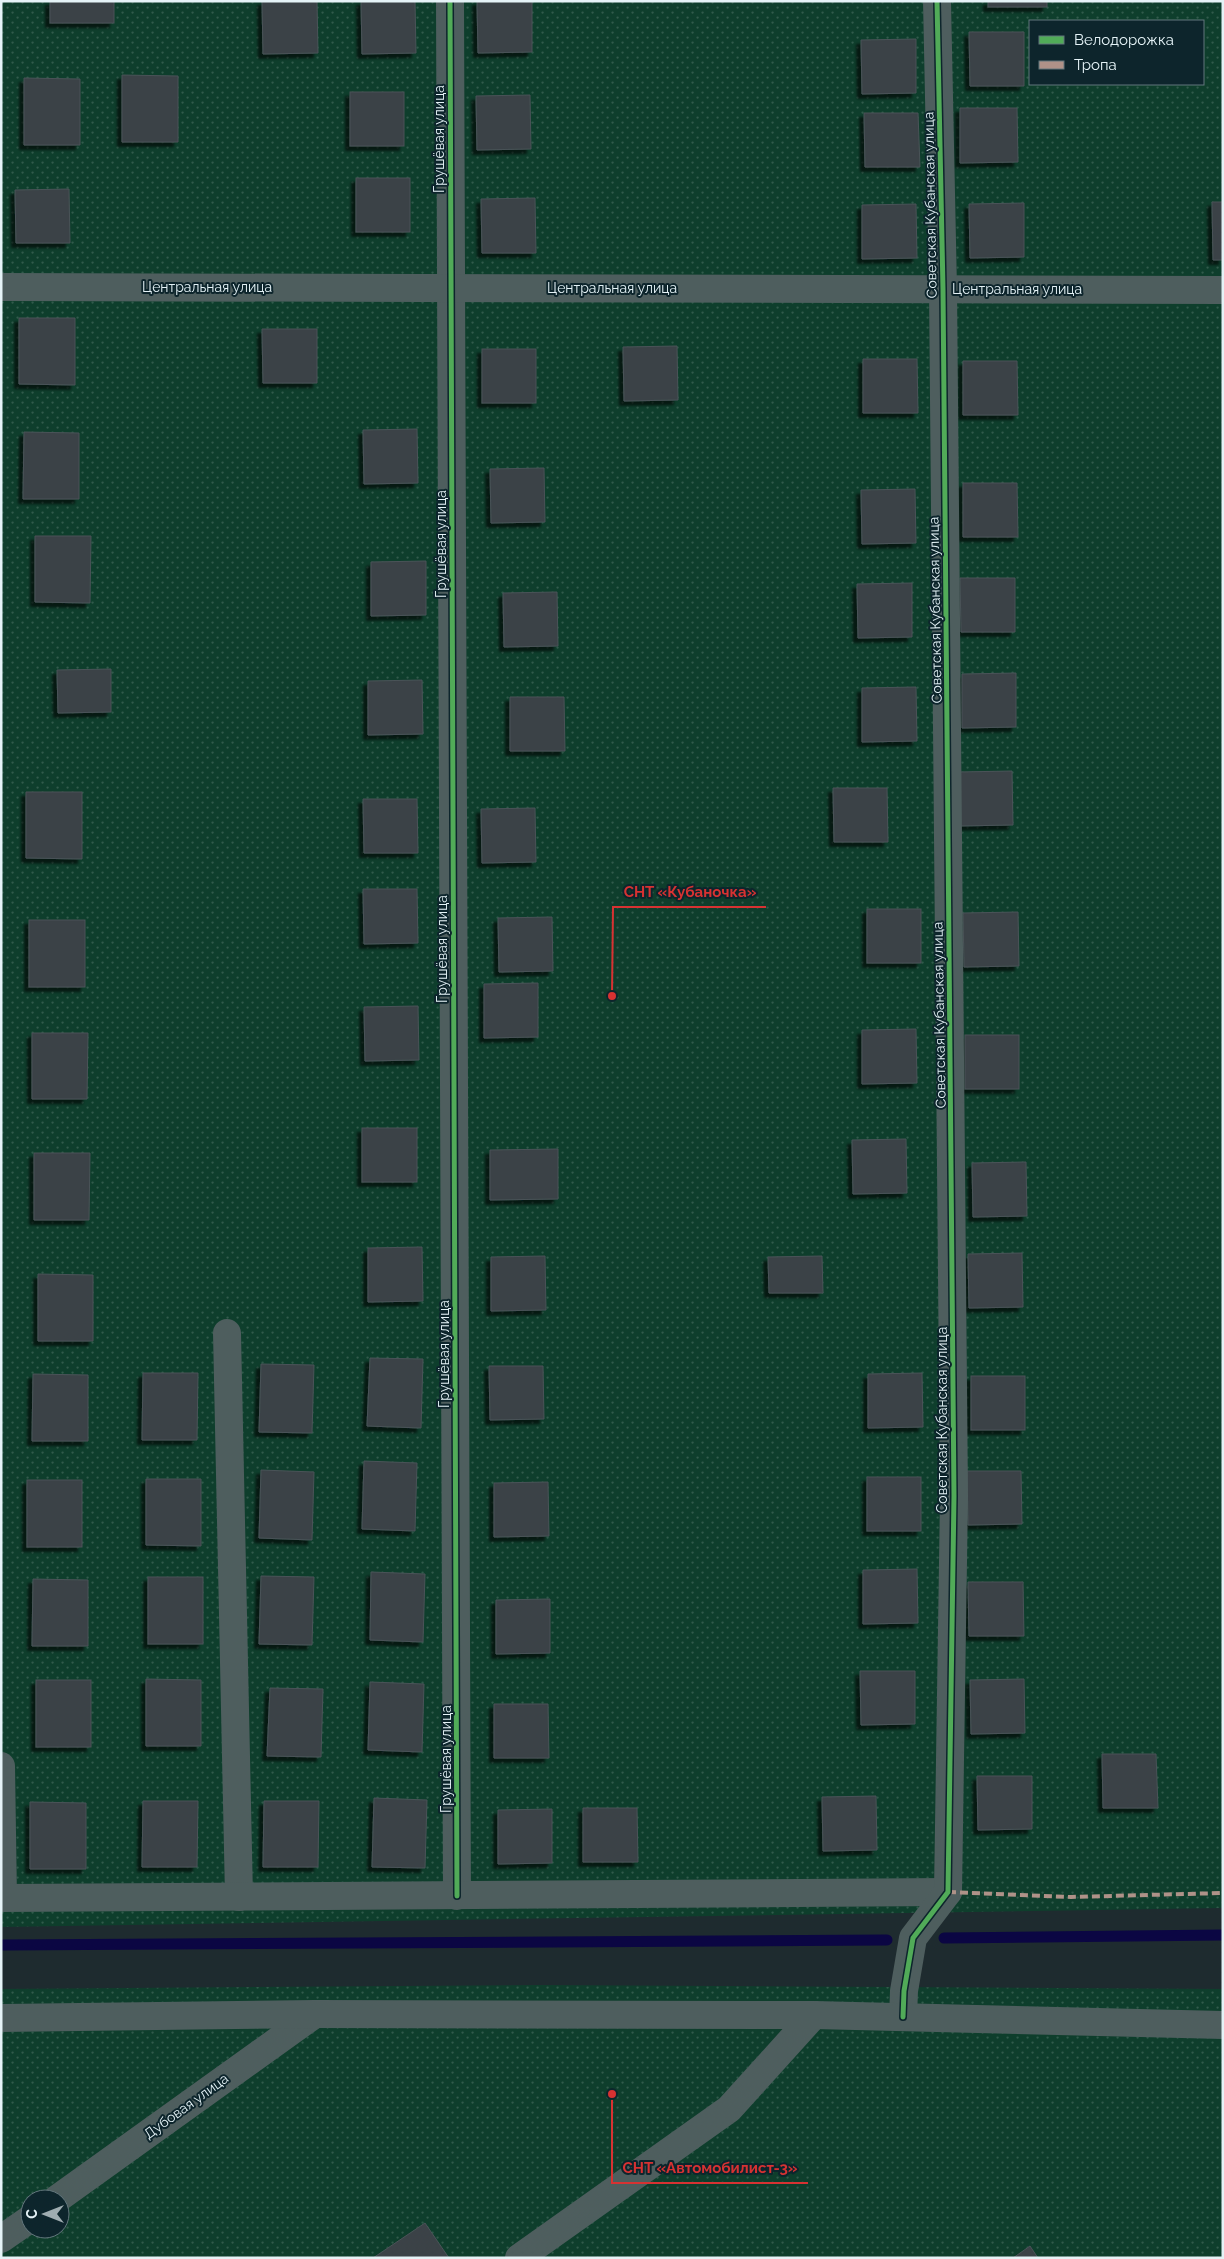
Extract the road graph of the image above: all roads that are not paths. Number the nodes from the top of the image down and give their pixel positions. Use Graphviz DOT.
graph roads {
  1 [pos="450,1"];
  2 [pos="937,1"];
  3 [pos="1,287"];
  4 [pos="451,287"];
  5 [pos="943,289"];
  6 [pos="1223,290"];
  7 [pos="226,1333"];
  8 [pos="1,1766"];
  9 [pos="948,1892"];
  10 [pos="457,1896"];
  11 [pos="239,1897"];
  12 [pos="2,1898"];
  13 [pos="316,2014"];
  14 [pos="814,2015"];
  15 [pos="903,2017"];
  16 [pos="1,2018"];
  17 [pos="1223,2024"];
  18 [pos="70,2190"];
  19 [pos="20,2226"];
  20 [pos="1,2239"];
  21 [pos="519,2258"];
  1 -- 4 [label="street, Грушёвая улица"];
  2 -- 5 [label="street, Советская Кубанская улица"];
  3 -- 4 [label="street, Центральная улица"];
  4 -- 5 [label="street, Центральная улица"];
  4 -- 10 [label="street, Грушёвая улица"];
  5 -- 6 [label="street, Центральная улица"];
  5 -- 9 [label="street, Советская Кубанская улица"];
  7 -- 11 [label="street"];
  8 -- 12 [label="street"];
  9 -- 10 [label="street"];
  9 -- 15 [label="street"];
  10 -- 11 [label="street"];
  11 -- 12 [label="street"];
  13 -- 14 [label="street"];
  13 -- 16 [label="street"];
  13 -- 18 [label="street, Дубовая улица"];
  14 -- 15 [label="street"];
  14 -- 21 [label="street"];
  15 -- 17 [label="street"];
  19 -- 20 [label="street"];
}
